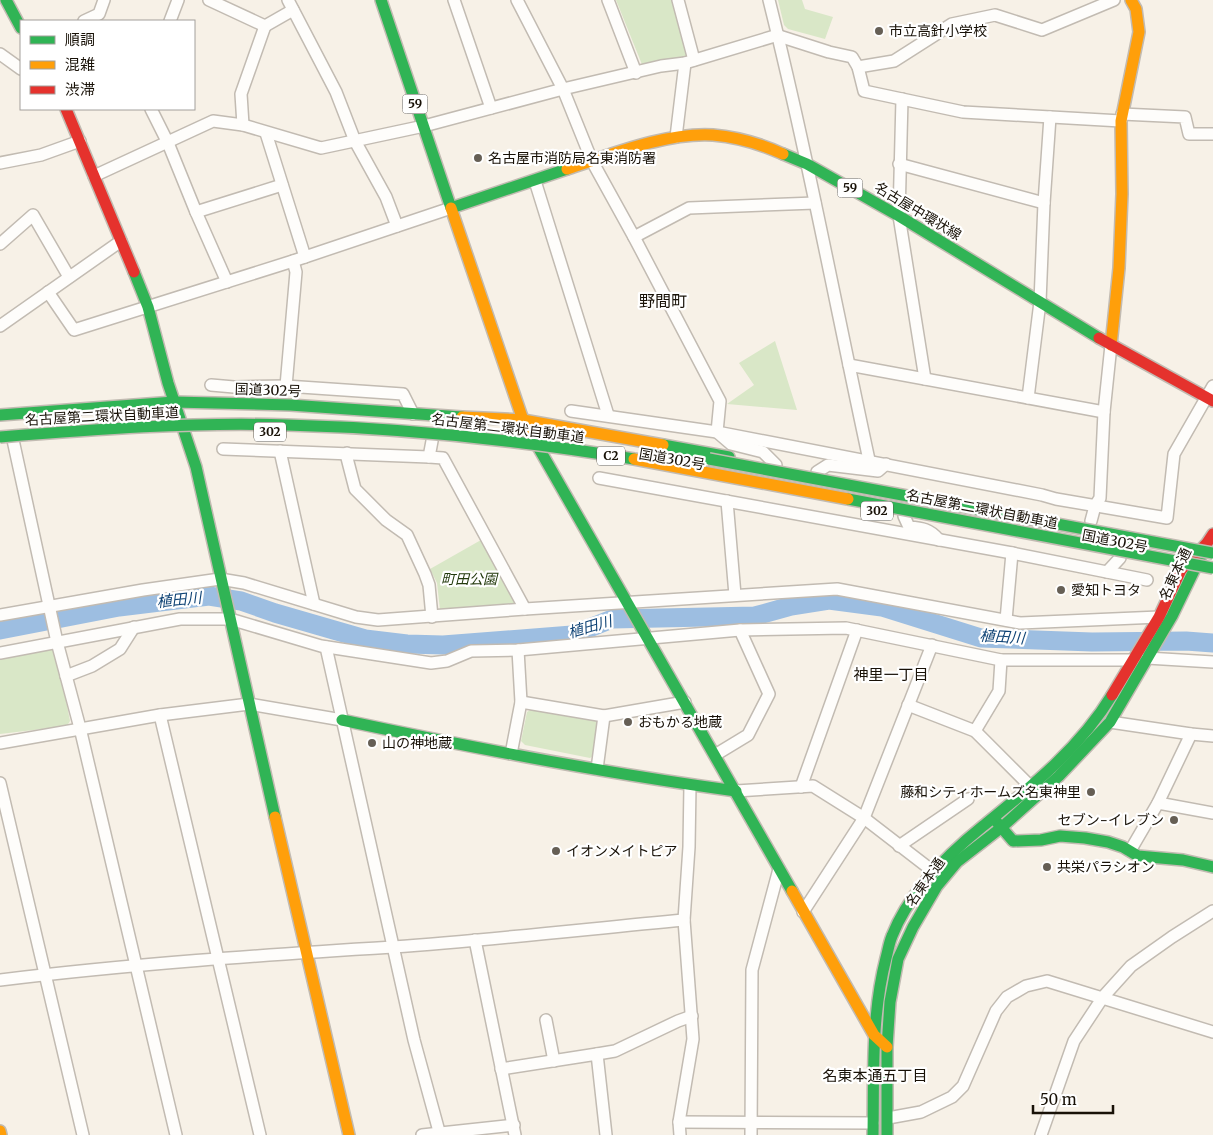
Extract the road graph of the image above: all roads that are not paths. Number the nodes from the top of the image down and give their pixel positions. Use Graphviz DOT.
graph roads {
  1 [pos="6,0"];
  2 [pos="104,0"];
  3 [pos="178,0"];
  4 [pos="209,0"];
  5 [pos="381,0"];
  6 [pos="454,0"];
  7 [pos="517,0"];
  8 [pos="608,0"];
  9 [pos="678,0"];
  10 [pos="769,0"];
  11 [pos="1114,0"];
  12 [pos="1131,0"];
  13 [pos="290,5"];
  14 [pos="86,20"];
  15 [pos="170,20"];
  16 [pos="20,26"];
  17 [pos="265,26"];
  18 [pos="778,36"];
  19 [pos="0,54"];
  20 [pos="690,62"];
  21 [pos="20,67"];
  22 [pos="858,67"];
  23 [pos="636,72"];
  24 [pos="563,89"];
  25 [pos="902,99"];
  26 [pos="491,108"];
  27 [pos="66,110"];
  28 [pos="152,110"];
  29 [pos="1050,117"];
  30 [pos="1121,118"];
  31 [pos="243,126"];
  32 [pos="424,126"];
  33 [pos="266,133"];
  34 [pos="1213,134"];
  35 [pos="676,138"];
  36 [pos="80,141"];
  37 [pos="355,141"];
  38 [pos="168,143"];
  39 [pos="592,161"];
  40 [pos="0,163"];
  41 [pos="807,164"];
  42 [pos="900,164"];
  43 [pos="94,176"];
  44 [pos="535,181"];
  45 [pos="282,185"];
  46 [pos="815,203"];
  47 [pos="1044,203"];
  48 [pos="451,208"];
  49 [pos="196,212"];
  50 [pos="899,216"];
  51 [pos="397,226"];
  52 [pos="634,237"];
  53 [pos="121,241"];
  54 [pos="0,244"];
  55 [pos="305,257"];
  56 [pos="293,261"];
  57 [pos="69,277"];
  58 [pos="227,282"];
  59 [pos="48,292"];
  60 [pos="1040,302"];
  61 [pos="148,307"];
  62 [pos="0,326"];
  63 [pos="1111,345"];
  64 [pos="849,365"];
  65 [pos="924,379"];
  66 [pos="211,385"];
  67 [pos="282,386"];
  68 [pos="1213,386"];
  69 [pos="1028,398"];
  70 [pos="1209,399"];
  71 [pos="174,402"];
  72 [pos="257,404"];
  73 [pos="571,410"];
  74 [pos="1104,412"];
  75 [pos="413,414"];
  76 [pos="0,415"];
  77 [pos="608,415"];
  78 [pos="523,420"];
  79 [pos="0,423"];
  80 [pos="659,423"];
  81 [pos="185,430"];
  82 [pos="717,432"];
  83 [pos="0,439"];
  84 [pos="629,439"];
  85 [pos="13,440"];
  86 [pos="432,441"];
  87 [pos="223,449"];
  88 [pos="280,451"];
  89 [pos="540,451"];
  90 [pos="347,453"];
  91 [pos="429,457"];
  92 [pos="869,460"];
  93 [pos="886,464"];
  94 [pos="776,465"];
  95 [pos="817,472"];
  96 [pos="599,478"];
  97 [pos="727,501"];
  98 [pos="1095,506"];
  99 [pos="904,516"];
  100 [pos="1091,521"];
  101 [pos="938,540"];
  102 [pos="1211,543"];
  103 [pos="1012,553"];
  104 [pos="1120,558"];
  105 [pos="1213,568"];
  106 [pos="1182,570"];
  107 [pos="1107,572"];
  108 [pos="1194,572"];
  109 [pos="1213,576"];
  110 [pos="1147,580"];
  111 [pos="221,582"];
  112 [pos="735,595"];
  113 [pos="314,604"];
  114 [pos="628,605"];
  115 [pos="50,609"];
  116 [pos="525,609"];
  117 [pos="0,616"];
  118 [pos="229,617"];
  119 [pos="432,617"];
  120 [pos="1159,617"];
  121 [pos="1006,620"];
  122 [pos="134,627"];
  123 [pos="740,630"];
  124 [pos="857,630"];
  125 [pos="645,634"];
  126 [pos="56,639"];
  127 [pos="932,645"];
  128 [pos="326,647"];
  129 [pos="518,650"];
  130 [pos="0,653"];
  131 [pos="1147,658"];
  132 [pos="1001,660"];
  133 [pos="1133,660"];
  134 [pos="1213,662"];
  135 [pos="66,676"];
  136 [pos="521,702"];
  137 [pos="685,702"];
  138 [pos="248,704"];
  139 [pos="908,705"];
  140 [pos="160,715"];
  141 [pos="604,716"];
  142 [pos="342,720"];
  143 [pos="1110,722"];
  144 [pos="80,728"];
  145 [pos="975,732"];
  146 [pos="1191,734"];
  147 [pos="1213,736"];
  148 [pos="0,742"];
  149 [pos="511,754"];
  150 [pos="715,755"];
  151 [pos="596,769"];
  152 [pos="0,783"];
  153 [pos="690,785"];
  154 [pos="801,787"];
  155 [pos="1031,787"];
  156 [pos="736,791"];
  157 [pos="968,798"];
  158 [pos="1158,803"];
  159 [pos="1213,813"];
  160 [pos="864,818"];
  161 [pos="993,819"];
  162 [pos="1002,827"];
  163 [pos="899,846"];
  164 [pos="1130,851"];
  165 [pos="1213,867"];
  166 [pos="779,870"];
  167 [pos="934,872"];
  168 [pos="1213,911"];
  169 [pos="803,912"];
  170 [pos="684,920"];
  171 [pos="475,940"];
  172 [pos="394,946"];
  173 [pos="307,952"];
  174 [pos="219,960"];
  175 [pos="135,966"];
  176 [pos="44,974"];
  177 [pos="0,980"];
  178 [pos="1103,997"];
  179 [pos="692,1016"];
  180 [pos="546,1020"];
  181 [pos="1213,1032"];
  182 [pos="874,1035"];
  183 [pos="887,1047"];
  184 [pos="597,1054"];
  185 [pos="554,1061"];
  186 [pos="501,1069"];
  187 [pos="888,1118"];
  188 [pos="679,1122"];
  189 [pos="873,1123"];
  190 [pos="751,1129"];
  191 [pos="514,1130"];
  192 [pos="0,1131"];
  193 [pos="440,1134"];
  194 [pos="1,1135"];
  195 [pos="83,1135"];
  196 [pos="176,1135"];
  197 [pos="260,1135"];
  198 [pos="349,1135"];
  199 [pos="422,1135"];
  200 [pos="606,1135"];
  201 [pos="680,1135"];
  202 [pos="873,1135"];
  203 [pos="887,1135"];
  204 [pos="1041,1135"];
  1 -- 16 [label="main road"];
  2 -- 14 [label="street"];
  3 -- 15 [label="street"];
  4 -- 17 [label="street"];
  5 -- 32 [label="main road, 59"];
  6 -- 26 [label="street"];
  7 -- 24 [label="street"];
  8 -- 23 [label="street"];
  9 -- 20 [label="street"];
  10 -- 18 [label="street"];
  11 -- 22 [label="street"];
  12 -- 30 [label="main road"];
  13 -- 17 [label="street"];
  13 -- 37 [label="street"];
  17 -- 31 [label="street"];
  18 -- 20 [label="street"];
  18 -- 22 [label="street"];
  18 -- 41 [label="street"];
  19 -- 21 [label="street"];
  20 -- 23 [label="street"];
  20 -- 35 [label="street"];
  22 -- 25 [label="street"];
  23 -- 24 [label="street"];
  24 -- 26 [label="street"];
  24 -- 39 [label="street"];
  25 -- 29 [label="street"];
  25 -- 42 [label="street"];
  26 -- 32 [label="street"];
  27 -- 36 [label="main road"];
  28 -- 38 [label="street"];
  29 -- 30 [label="street"];
  29 -- 47 [label="street"];
  30 -- 34 [label="street"];
  30 -- 63 [label="main road"];
  31 -- 33 [label="street"];
  31 -- 38 [label="street"];
  32 -- 37 [label="street"];
  32 -- 48 [label="main road, 59"];
  33 -- 37 [label="street"];
  33 -- 45 [label="street"];
  35 -- 39 [label="main road, 名古屋中環状線 / 59"];
  35 -- 41 [label="main road, 名古屋中環状線 / 59"];
  36 -- 40 [label="street"];
  36 -- 43 [label="main road"];
  37 -- 51 [label="street"];
  38 -- 43 [label="street"];
  38 -- 49 [label="street"];
  39 -- 44 [label="main road, 名古屋中環状線 / 59"];
  39 -- 52 [label="street"];
  41 -- 46 [label="street"];
  41 -- 50 [label="main road, 名古屋中環状線 / 59"];
  42 -- 47 [label="street"];
  42 -- 50 [label="street"];
  43 -- 53 [label="main road"];
  44 -- 48 [label="main road, 名古屋中環状線 / 59"];
  44 -- 77 [label="street"];
  45 -- 49 [label="street"];
  45 -- 55 [label="street"];
  46 -- 52 [label="street"];
  46 -- 64 [label="street"];
  47 -- 60 [label="street"];
  48 -- 51 [label="street"];
  48 -- 78 [label="main road"];
  49 -- 58 [label="street"];
  50 -- 60 [label="main road, 名古屋中環状線 / 59"];
  50 -- 65 [label="street"];
  51 -- 55 [label="street"];
  52 -- 82 [label="street"];
  53 -- 57 [label="street"];
  53 -- 61 [label="main road"];
  54 -- 57 [label="street"];
  55 -- 56 [label="street"];
  56 -- 58 [label="street"];
  56 -- 67 [label="street"];
  57 -- 59 [label="street"];
  58 -- 61 [label="street"];
  59 -- 61 [label="street"];
  59 -- 62 [label="street"];
  60 -- 63 [label="main road, 名古屋中環状線 / 59"];
  60 -- 69 [label="street"];
  61 -- 71 [label="main road"];
  63 -- 70 [label="main road, 名古屋中環状線 / 59"];
  63 -- 74 [label="street"];
  64 -- 65 [label="street"];
  64 -- 92 [label="street"];
  65 -- 69 [label="street"];
  66 -- 67 [label="street"];
  67 -- 72 [label="street"];
  67 -- 75 [label="street"];
  68 -- 70 [label="street"];
  69 -- 74 [label="street"];
  70 -- 98 [label="street"];
  71 -- 72 [label="main road, 国道302号 / 302"];
  71 -- 76 [label="main road, 国道302号 / 302"];
  71 -- 81 [label="main road"];
  72 -- 75 [label="main road, 国道302号 / 302"];
  73 -- 77 [label="street"];
  74 -- 98 [label="street"];
  75 -- 78 [label="main road, 国道302号 / 302"];
  77 -- 80 [label="street"];
  78 -- 84 [label="main road, 国道302号 / 302"];
  78 -- 89 [label="main road"];
  79 -- 102 [label="main road, 名古屋第二環状自動車道 / C2, bridge"];
  80 -- 82 [label="street"];
  80 -- 84 [label="street"];
  81 -- 85 [label="main road, 国道302号 / 302"];
  81 -- 86 [label="main road, 国道302号 / 302"];
  81 -- 111 [label="main road"];
  82 -- 92 [label="street"];
  82 -- 94 [label="street"];
  83 -- 85 [label="main road, 国道302号 / 302"];
  83 -- 105 [label="main road, 名古屋第二環状自動車道 / C2, bridge"];
  84 -- 94 [label="main road, 国道302号 / 302"];
  85 -- 115 [label="street"];
  86 -- 89 [label="main road, 国道302号 / 302"];
  86 -- 91 [label="street"];
  87 -- 88 [label="street"];
  88 -- 90 [label="street"];
  88 -- 113 [label="street"];
  89 -- 99 [label="main road, 国道302号 / 302"];
  89 -- 114 [label="main road"];
  90 -- 91 [label="street"];
  90 -- 119 [label="street"];
  91 -- 116 [label="street"];
  92 -- 93 [label="street"];
  93 -- 95 [label="street"];
  93 -- 98 [label="street"];
  94 -- 95 [label="main road, 国道302号 / 302"];
  95 -- 100 [label="main road, 国道302号 / 302"];
  96 -- 97 [label="street"];
  97 -- 101 [label="street"];
  97 -- 112 [label="street"];
  98 -- 100 [label="street"];
  99 -- 101 [label="street"];
  99 -- 104 [label="main road, 国道302号 / 302"];
  100 -- 102 [label="main road, 国道302号 / 302"];
  101 -- 103 [label="street"];
  102 -- 106 [label="main road, 名東本通"];
  102 -- 108 [label="main road, 名東本通"];
  103 -- 107 [label="street"];
  103 -- 121 [label="street"];
  104 -- 106 [label="main road, 国道302号 / 302"];
  104 -- 107 [label="street"];
  106 -- 108 [label="main road, 国道302号 / 302"];
  106 -- 120 [label="main road, 名東本通"];
  107 -- 110 [label="street"];
  108 -- 109 [label="main road, 国道302号 / 302"];
  108 -- 131 [label="main road, 名東本通"];
  111 -- 113 [label="street"];
  111 -- 115 [label="street"];
  111 -- 118 [label="main road"];
  112 -- 114 [label="street"];
  112 -- 121 [label="street"];
  113 -- 119 [label="street"];
  114 -- 116 [label="street"];
  114 -- 125 [label="main road"];
  115 -- 117 [label="street"];
  115 -- 126 [label="street"];
  116 -- 119 [label="street"];
  118 -- 122 [label="street"];
  118 -- 128 [label="street"];
  118 -- 138 [label="main road"];
  120 -- 121 [label="street"];
  120 -- 133 [label="main road, 名東本通"];
  122 -- 126 [label="street"];
  122 -- 135 [label="street"];
  123 -- 124 [label="street"];
  123 -- 125 [label="street"];
  123 -- 150 [label="street"];
  124 -- 127 [label="street"];
  124 -- 154 [label="street"];
  125 -- 129 [label="street"];
  125 -- 137 [label="main road"];
  126 -- 130 [label="street"];
  126 -- 135 [label="street"];
  127 -- 132 [label="street"];
  127 -- 139 [label="street"];
  128 -- 129 [label="street"];
  128 -- 142 [label="street"];
  129 -- 136 [label="street"];
  131 -- 134 [label="street"];
  131 -- 143 [label="main road, 名東本通"];
  132 -- 133 [label="street"];
  132 -- 145 [label="street"];
  133 -- 155 [label="main road, 名東本通"];
  135 -- 144 [label="street"];
  136 -- 141 [label="street"];
  136 -- 149 [label="street"];
  137 -- 141 [label="street"];
  137 -- 150 [label="main road"];
  138 -- 140 [label="street"];
  138 -- 142 [label="street"];
  138 -- 173 [label="main road"];
  139 -- 145 [label="street"];
  139 -- 160 [label="street"];
  140 -- 144 [label="street"];
  140 -- 174 [label="street"];
  141 -- 151 [label="street"];
  142 -- 149 [label="main road"];
  142 -- 172 [label="street"];
  143 -- 146 [label="street"];
  143 -- 162 [label="main road, 名東本通"];
  144 -- 148 [label="street"];
  144 -- 175 [label="street"];
  145 -- 155 [label="street"];
  146 -- 147 [label="street"];
  146 -- 158 [label="street"];
  149 -- 151 [label="main road"];
  150 -- 156 [label="main road"];
  151 -- 153 [label="main road"];
  152 -- 176 [label="street"];
  153 -- 156 [label="main road"];
  153 -- 170 [label="street"];
  154 -- 156 [label="street"];
  154 -- 160 [label="street"];
  155 -- 161 [label="main road, 名東本通"];
  156 -- 166 [label="main road"];
  157 -- 163 [label="street"];
  158 -- 159 [label="street"];
  158 -- 164 [label="street"];
  160 -- 163 [label="street"];
  160 -- 169 [label="street"];
  161 -- 162 [label="main road"];
  161 -- 167 [label="main road, 名東本通"];
  162 -- 164 [label="main road"];
  162 -- 183 [label="main road, 名東本通"];
  163 -- 167 [label="street"];
  164 -- 165 [label="main road"];
  166 -- 169 [label="main road"];
  166 -- 190 [label="street"];
  167 -- 182 [label="main road, 名東本通"];
  168 -- 178 [label="street"];
  169 -- 182 [label="main road"];
  170 -- 171 [label="street"];
  170 -- 179 [label="street"];
  171 -- 172 [label="street"];
  171 -- 186 [label="street"];
  172 -- 173 [label="street"];
  172 -- 193 [label="street"];
  173 -- 174 [label="street"];
  173 -- 198 [label="main road"];
  174 -- 175 [label="street"];
  174 -- 197 [label="street"];
  175 -- 176 [label="street"];
  175 -- 196 [label="street"];
  176 -- 177 [label="street"];
  176 -- 195 [label="street"];
  178 -- 181 [label="street"];
  178 -- 187 [label="street"];
  178 -- 204 [label="street"];
  179 -- 184 [label="street"];
  179 -- 188 [label="street"];
  180 -- 185 [label="street"];
  182 -- 183 [label="main road"];
  182 -- 189 [label="main road, 名東本通"];
  183 -- 187 [label="main road, 名東本通"];
  184 -- 185 [label="street"];
  184 -- 200 [label="street"];
  185 -- 186 [label="street"];
  186 -- 191 [label="street"];
  187 -- 203 [label="main road, 名東本通"];
  188 -- 190 [label="street"];
  188 -- 201 [label="street"];
  189 -- 190 [label="street"];
  189 -- 202 [label="main road, 名東本通"];
  191 -- 193 [label="street"];
  192 -- 194 [label="main road"];
  193 -- 199 [label="street"];
}
